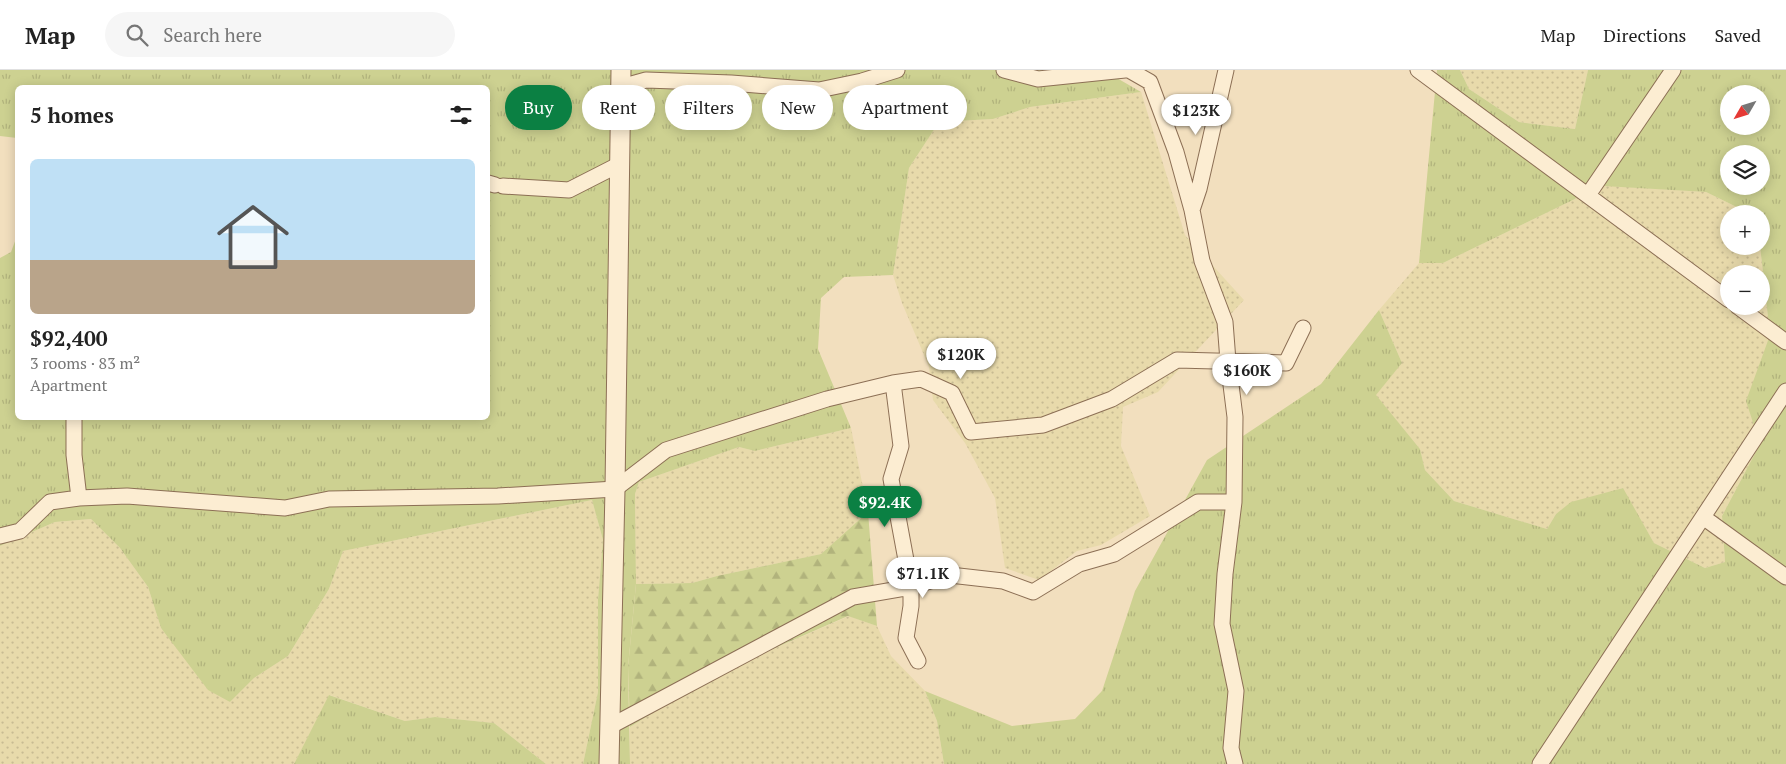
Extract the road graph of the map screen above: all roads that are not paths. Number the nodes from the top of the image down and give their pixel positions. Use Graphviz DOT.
graph roads {
  1 [pos="897,70"];
  2 [pos="1004,70"];
  3 [pos="1124,70"];
  4 [pos="1129,70"];
  5 [pos="1226,70"];
  6 [pos="1418,70"];
  7 [pos="1673,70"];
  8 [pos="621,78"];
  9 [pos="620,164"];
  10 [pos="495,185"];
  11 [pos="1588,195"];
  12 [pos="1192,210"];
  13 [pos="1720,293"];
  14 [pos="1749,315"];
  15 [pos="1303,328"];
  16 [pos="1786,342"];
  17 [pos="1228,361"];
  18 [pos="893,383"];
  19 [pos="1786,391"];
  20 [pos="74,420"];
  21 [pos="615,489"];
  22 [pos="79,498"];
  23 [pos="1234,502"];
  24 [pos="1703,517"];
  25 [pos="0,536"];
  26 [pos="1786,577"];
  27 [pos="911,587"];
  28 [pos="918,661"];
  29 [pos="609,727"];
  30 [pos="609,764"];
  31 [pos="1235,764"];
  32 [pos="1540,764"];
  1 -- 8 [label="street"];
  2 -- 3 [label="street"];
  4 -- 12 [label="street"];
  5 -- 12 [label="street"];
  6 -- 11 [label="street"];
  7 -- 11 [label="street"];
  8 -- 9 [label="street"];
  9 -- 10 [label="street"];
  9 -- 21 [label="street"];
  11 -- 13 [label="street"];
  12 -- 17 [label="street"];
  14 -- 16 [label="street"];
  15 -- 17 [label="street"];
  17 -- 18 [label="street"];
  17 -- 23 [label="street"];
  18 -- 21 [label="street"];
  18 -- 27 [label="street"];
  19 -- 24 [label="street"];
  20 -- 22 [label="street"];
  21 -- 22 [label="street"];
  21 -- 29 [label="street"];
  22 -- 25 [label="street"];
  23 -- 27 [label="street"];
  23 -- 31 [label="street"];
  24 -- 26 [label="street"];
  24 -- 32 [label="street"];
  27 -- 28 [label="street"];
  27 -- 29 [label="street"];
  29 -- 30 [label="street"];
}
